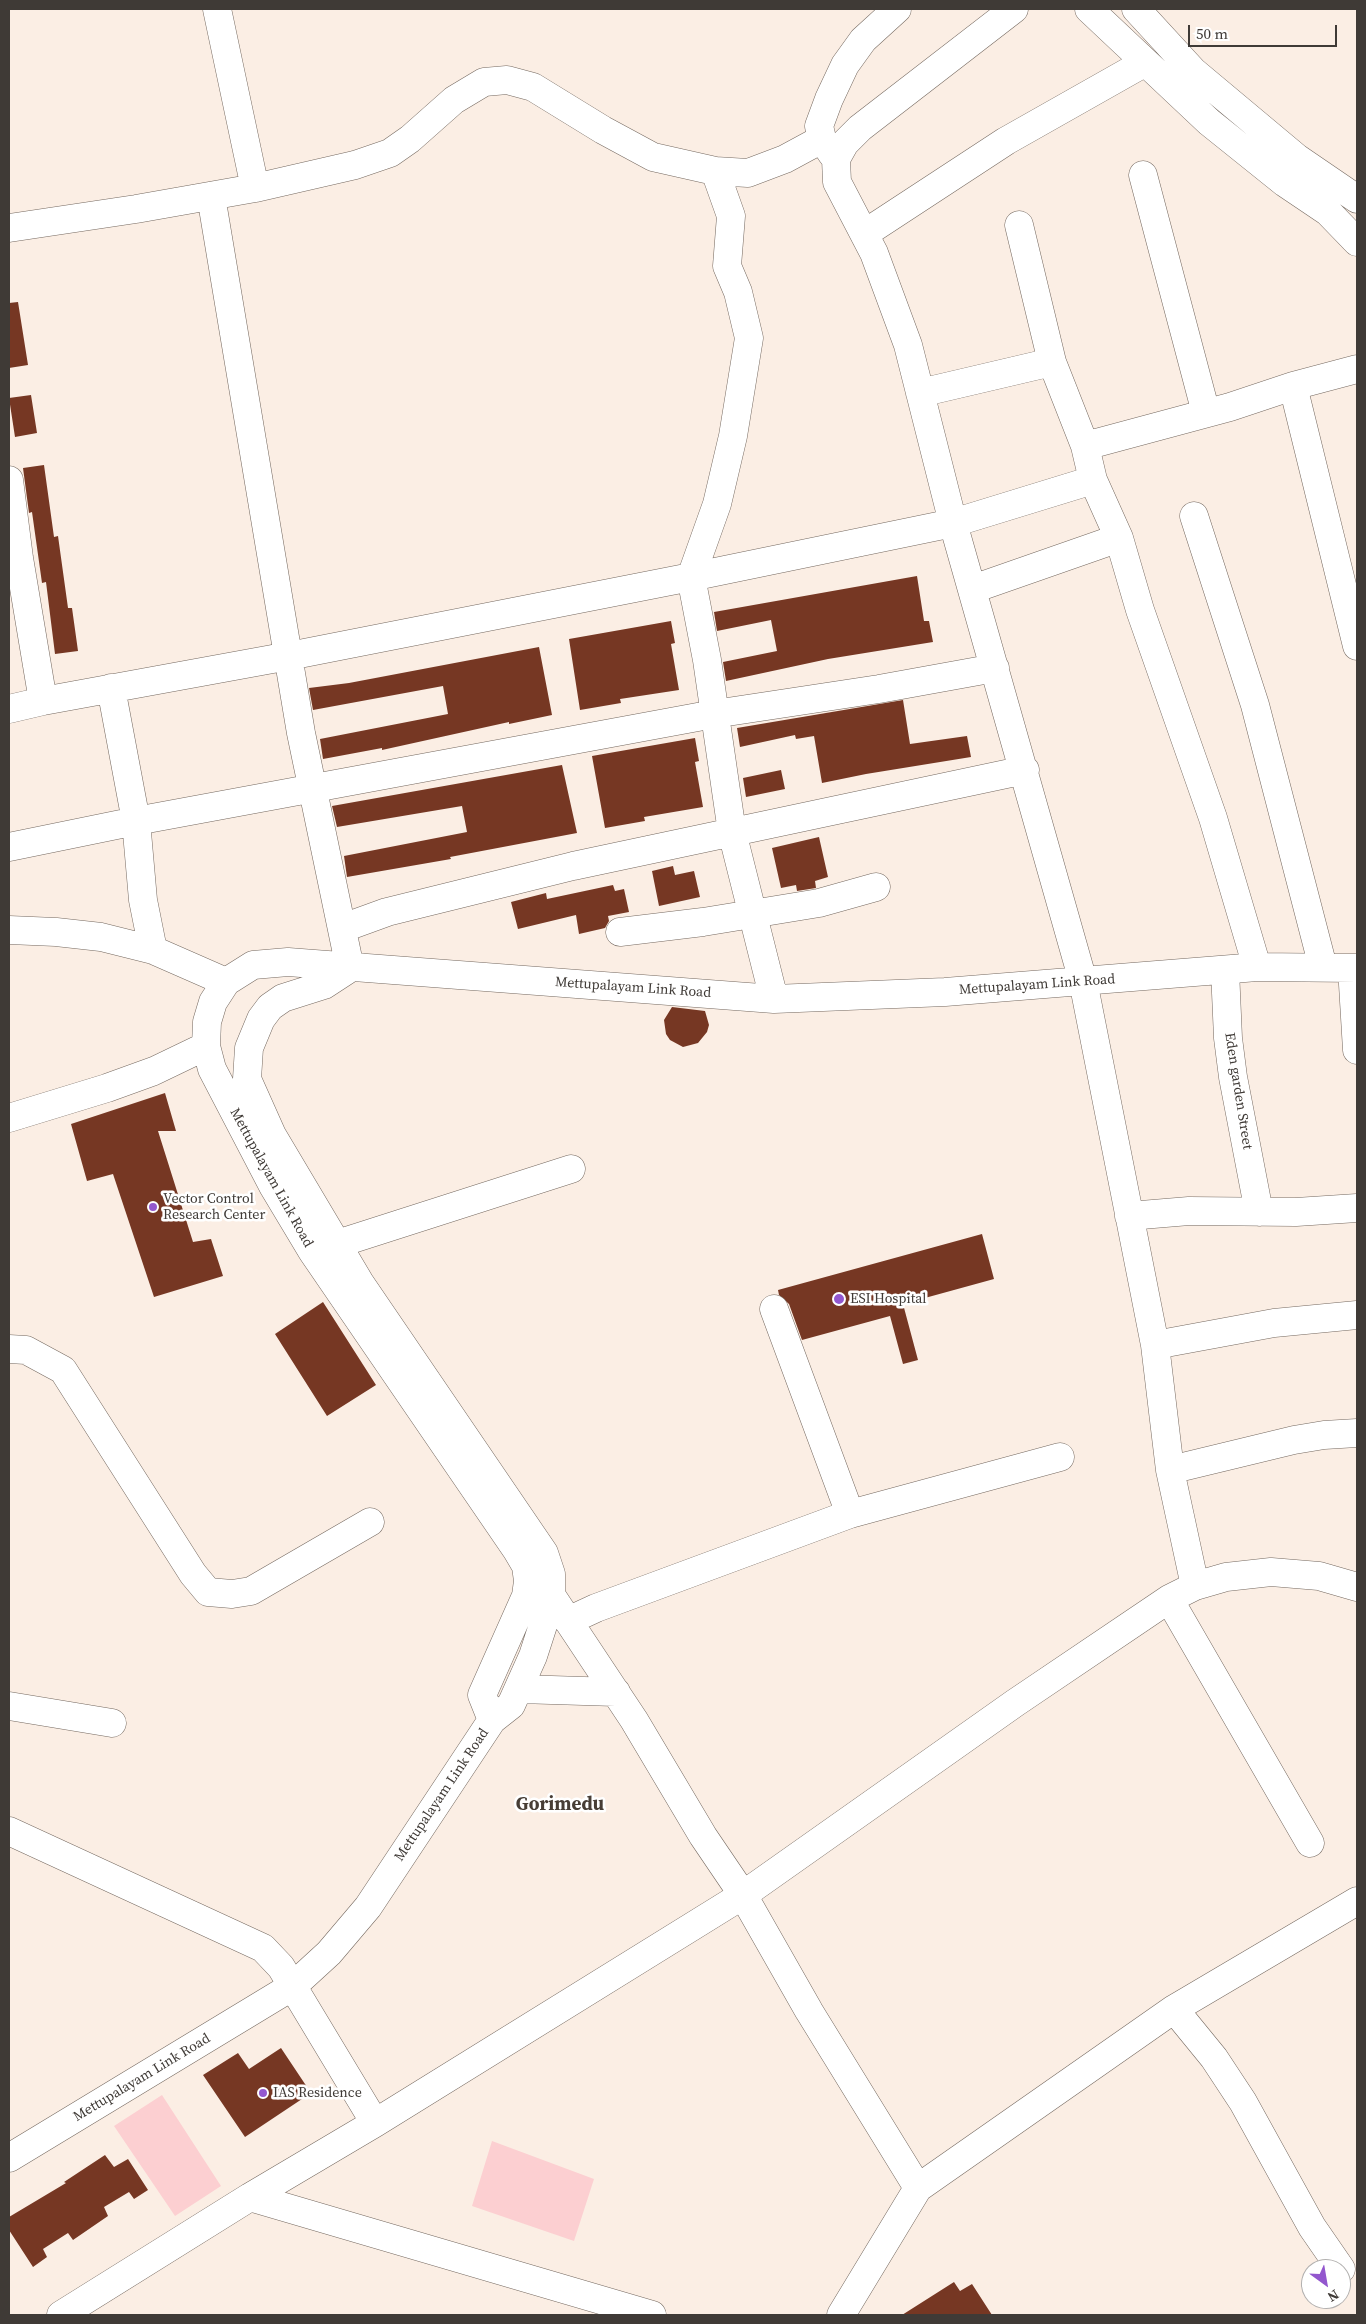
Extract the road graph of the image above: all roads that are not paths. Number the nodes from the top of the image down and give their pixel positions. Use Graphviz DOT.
graph roads {
  1 [pos="217,9"];
  2 [pos="897,9"];
  3 [pos="1014,9"];
  4 [pos="1089,9"];
  5 [pos="1136,9"];
  6 [pos="1144,63"];
  7 [pos="829,149"];
  8 [pos="715,171"];
  9 [pos="1143,175"];
  10 [pos="255,188"];
  11 [pos="211,196"];
  12 [pos="1357,199"];
  13 [pos="1019,225"];
  14 [pos="9,228"];
  15 [pos="864,234"];
  16 [pos="1357,242"];
  17 [pos="1052,362"];
  18 [pos="1357,369"];
  19 [pos="1293,386"];
  20 [pos="920,393"];
  21 [pos="1206,413"];
  22 [pos="1085,446"];
  23 [pos="9,480"];
  24 [pos="1093,480"];
  25 [pos="1194,516"];
  26 [pos="953,523"];
  27 [pos="1119,538"];
  28 [pos="691,577"];
  29 [pos="974,589"];
  30 [pos="1357,646"];
  31 [pos="289,656"];
  32 [pos="995,668"];
  33 [pos="111,688"];
  34 [pos="43,701"];
  35 [pos="9,709"];
  36 [pos="714,714"];
  37 [pos="1024,770"];
  38 [pos="313,788"];
  39 [pos="136,821"];
  40 [pos="732,832"];
  41 [pos="9,847"];
  42 [pos="876,887"];
  43 [pos="752,914"];
  44 [pos="343,928"];
  45 [pos="9,930"];
  46 [pos="620,932"];
  47 [pos="153,950"];
  48 [pos="1257,967"];
  49 [pos="1323,967"];
  50 [pos="350,968"];
  51 [pos="1354,968"];
  52 [pos="1225,970"];
  53 [pos="1083,981"];
  54 [pos="226,982"];
  55 [pos="774,999"];
  56 [pos="206,1046"];
  57 [pos="1357,1050"];
  58 [pos="9,1118"];
  59 [pos="571,1169"];
  60 [pos="1357,1208"];
  61 [pos="1259,1212"];
  62 [pos="1129,1216"];
  63 [pos="337,1244"];
  64 [pos="774,1309"];
  65 [pos="1357,1315"];
  66 [pos="1155,1344"];
  67 [pos="9,1349"];
  68 [pos="1357,1433"];
  69 [pos="1060,1457"];
  70 [pos="1170,1470"];
  71 [pos="850,1514"];
  72 [pos="370,1522"];
  73 [pos="1196,1586"];
  74 [pos="1357,1587"];
  75 [pos="551,1595"];
  76 [pos="1170,1599"];
  77 [pos="568,1621"];
  78 [pos="519,1689"];
  79 [pos="616,1692"];
  80 [pos="9,1706"];
  81 [pos="492,1720"];
  82 [pos="112,1723"];
  83 [pos="9,1831"];
  84 [pos="1310,1843"];
  85 [pos="743,1895"];
  86 [pos="1357,1901"];
  87 [pos="293,1986"];
  88 [pos="1174,2010"];
  89 [pos="375,2123"];
  90 [pos="9,2158"];
  91 [pos="918,2188"];
  92 [pos="250,2197"];
  93 [pos="1334,2259"];
  94 [pos="61,2315"];
  95 [pos="652,2315"];
  96 [pos="841,2315"];
  1 -- 10 [label="street"];
  2 -- 7 [label="street"];
  3 -- 7 [label="street"];
  4 -- 6 [label="street"];
  5 -- 12 [label="street"];
  6 -- 15 [label="street"];
  6 -- 16 [label="street"];
  7 -- 8 [label="street"];
  7 -- 15 [label="street"];
  8 -- 10 [label="street"];
  8 -- 28 [label="street"];
  9 -- 21 [label="street"];
  10 -- 11 [label="street"];
  11 -- 14 [label="street"];
  11 -- 31 [label="street"];
  13 -- 17 [label="street"];
  15 -- 20 [label="street"];
  17 -- 20 [label="street"];
  17 -- 22 [label="street"];
  18 -- 19 [label="street"];
  19 -- 21 [label="street"];
  19 -- 30 [label="street"];
  20 -- 26 [label="street"];
  21 -- 22 [label="street"];
  22 -- 24 [label="street"];
  23 -- 34 [label="street"];
  24 -- 26 [label="street"];
  24 -- 27 [label="street"];
  25 -- 49 [label="street"];
  26 -- 28 [label="street"];
  26 -- 29 [label="street"];
  27 -- 29 [label="street"];
  27 -- 48 [label="street"];
  28 -- 31 [label="street"];
  28 -- 36 [label="street"];
  29 -- 32 [label="street"];
  31 -- 33 [label="street"];
  31 -- 38 [label="street"];
  32 -- 36 [label="street"];
  32 -- 37 [label="street"];
  33 -- 34 [label="street"];
  33 -- 39 [label="street"];
  34 -- 35 [label="street"];
  36 -- 38 [label="street"];
  36 -- 40 [label="street"];
  37 -- 40 [label="street"];
  37 -- 53 [label="street"];
  38 -- 39 [label="street"];
  38 -- 44 [label="street"];
  39 -- 41 [label="street"];
  39 -- 47 [label="street"];
  40 -- 43 [label="street"];
  40 -- 44 [label="street"];
  42 -- 43 [label="street"];
  43 -- 46 [label="street"];
  43 -- 55 [label="street"];
  44 -- 50 [label="street"];
  45 -- 47 [label="street"];
  47 -- 54 [label="street"];
  48 -- 49 [label="street, Mettupalayam Link Road"];
  48 -- 52 [label="street, Mettupalayam Link Road"];
  49 -- 51 [label="street, Mettupalayam Link Road"];
  50 -- 54 [label="street, Mettupalayam Link Road"];
  50 -- 55 [label="street, Mettupalayam Link Road"];
  50 -- 63 [label="street"];
  51 -- 57 [label="street"];
  52 -- 53 [label="street, Mettupalayam Link Road"];
  52 -- 61 [label="street, Eden garden Street"];
  53 -- 55 [label="street, Mettupalayam Link Road"];
  53 -- 62 [label="street"];
  54 -- 56 [label="street, Mettupalayam Link Road"];
  56 -- 58 [label="street"];
  56 -- 81 [label="street, Mettupalayam Link Road"];
  59 -- 63 [label="street"];
  60 -- 61 [label="street"];
  61 -- 62 [label="street"];
  62 -- 66 [label="street"];
  63 -- 75 [label="street"];
  64 -- 71 [label="street"];
  65 -- 66 [label="street"];
  66 -- 70 [label="street"];
  67 -- 72 [label="street"];
  68 -- 70 [label="street"];
  69 -- 71 [label="street"];
  70 -- 73 [label="street"];
  71 -- 77 [label="street"];
  73 -- 74 [label="street"];
  73 -- 76 [label="street"];
  75 -- 77 [label="street"];
  75 -- 78 [label="street"];
  76 -- 84 [label="street"];
  76 -- 85 [label="street"];
  77 -- 79 [label="street"];
  78 -- 79 [label="street"];
  78 -- 81 [label="street"];
  79 -- 85 [label="street"];
  80 -- 82 [label="street"];
  81 -- 87 [label="street, Mettupalayam Link Road"];
  83 -- 87 [label="street"];
  85 -- 89 [label="street"];
  85 -- 91 [label="street"];
  86 -- 88 [label="street"];
  87 -- 89 [label="street"];
  87 -- 90 [label="street, Mettupalayam Link Road"];
  88 -- 91 [label="street"];
  88 -- 93 [label="street"];
  89 -- 92 [label="street"];
  91 -- 96 [label="street"];
  92 -- 94 [label="street"];
  92 -- 95 [label="street"];
}
